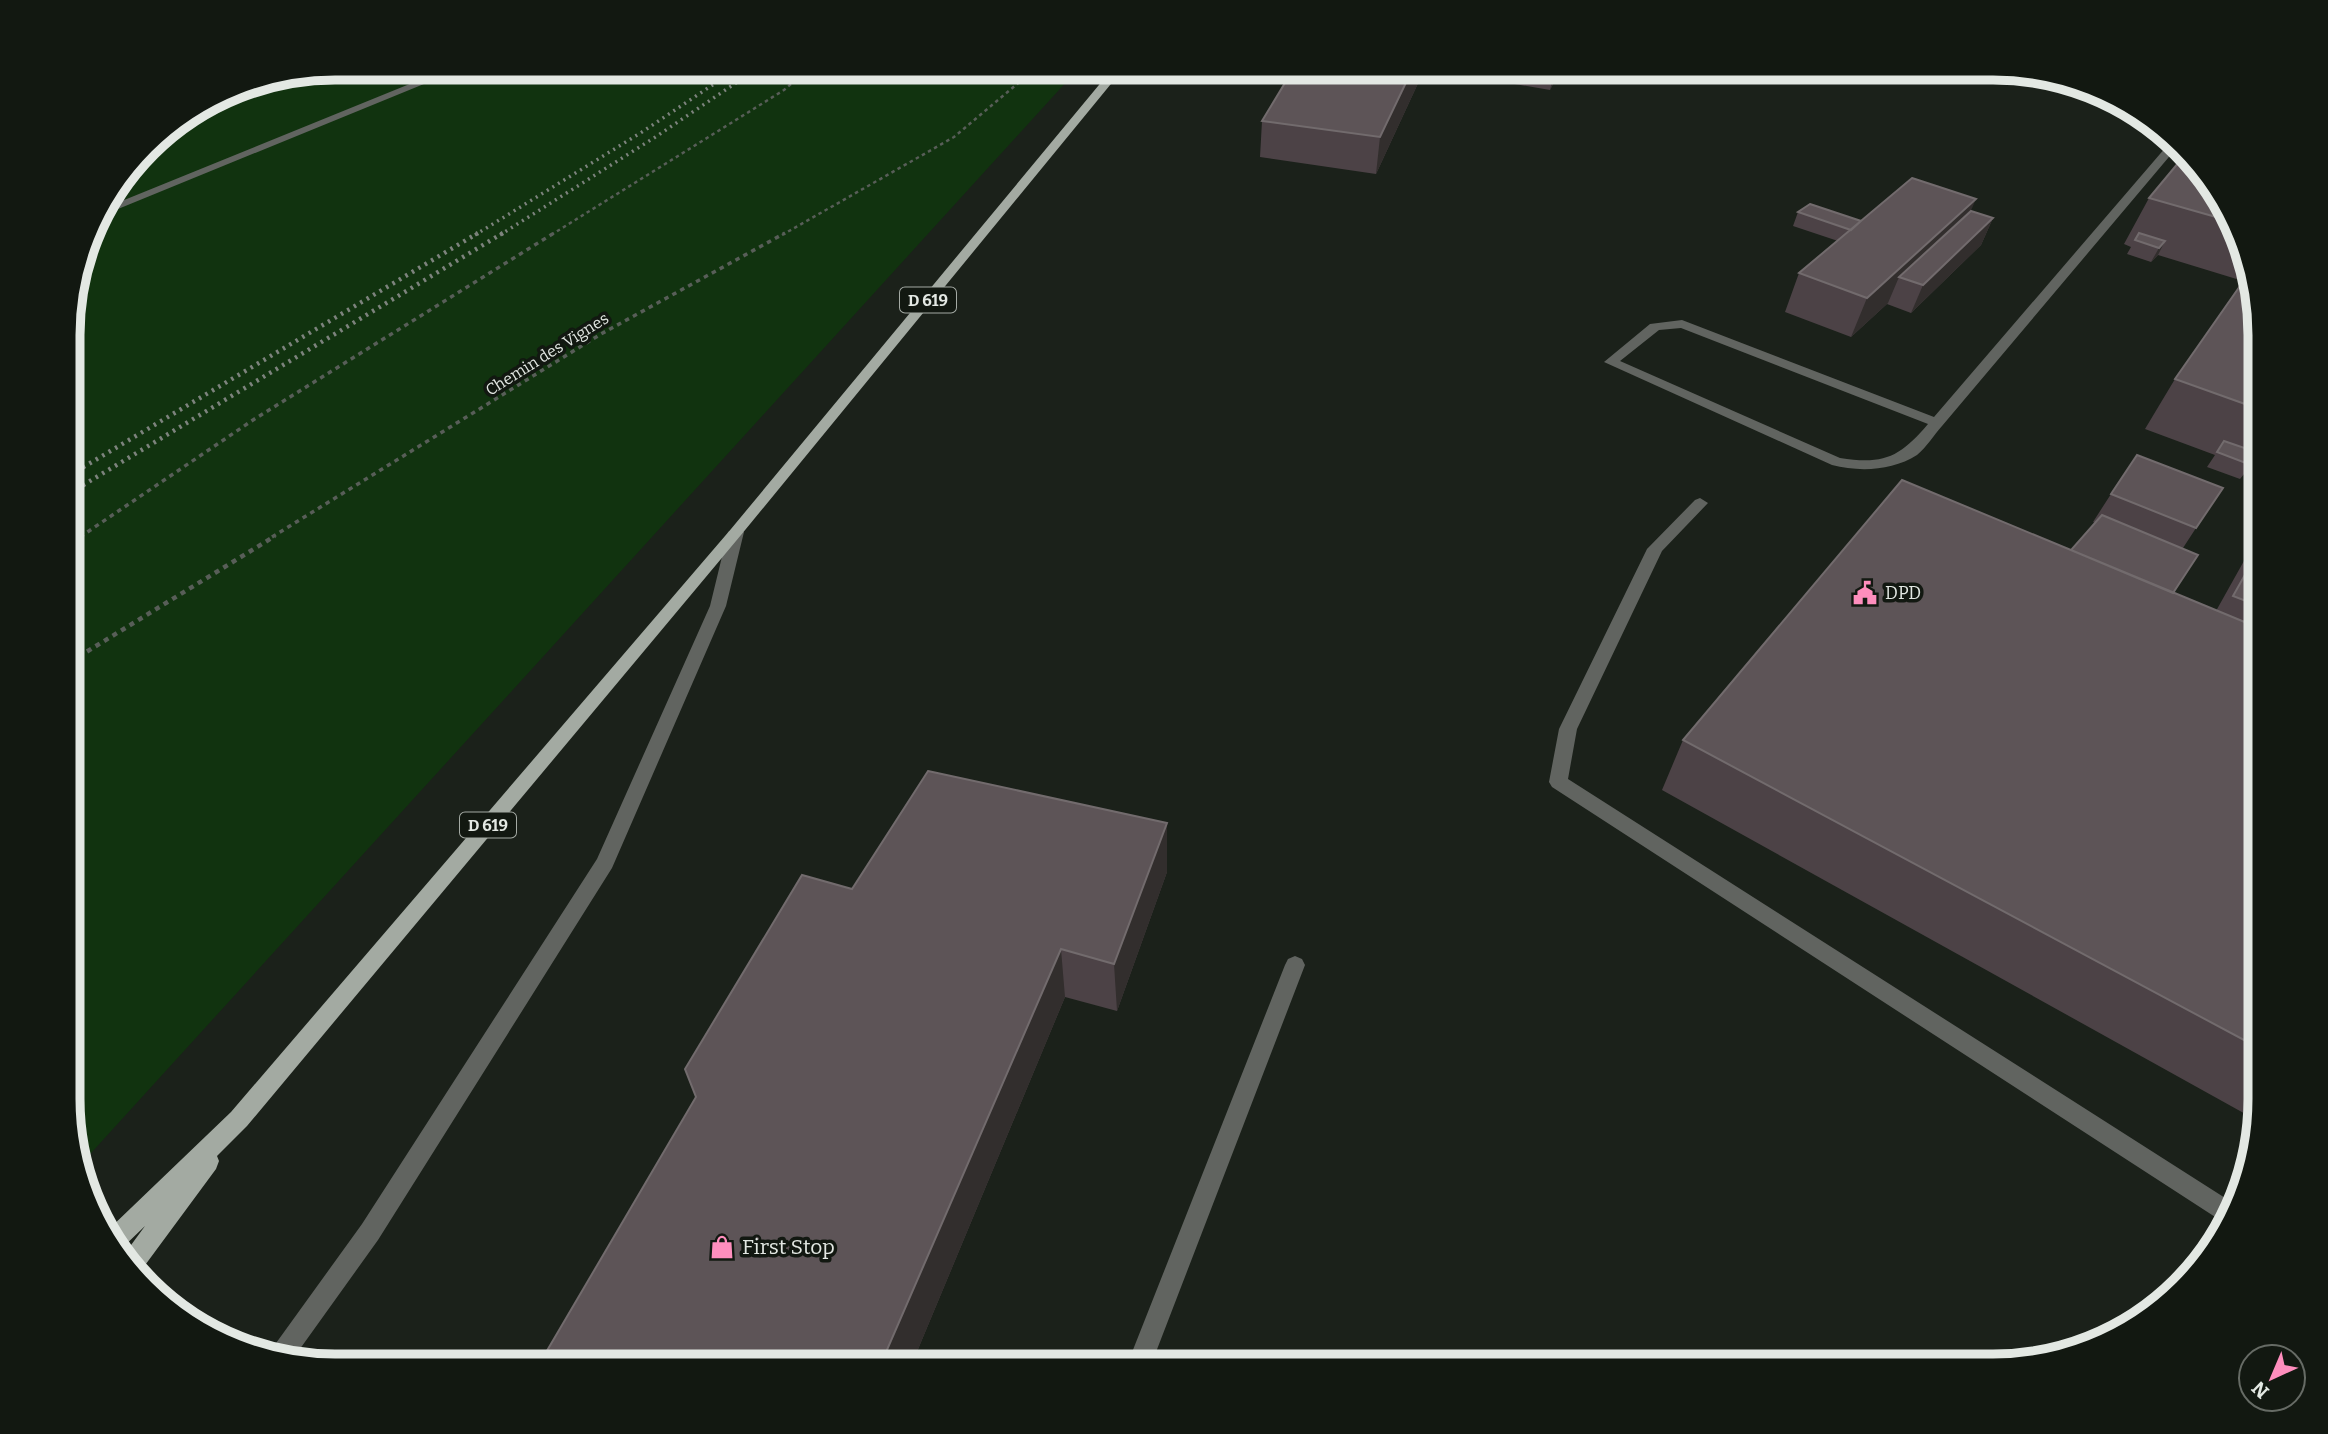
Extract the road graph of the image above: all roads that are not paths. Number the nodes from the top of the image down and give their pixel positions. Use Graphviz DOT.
graph roads {
  1 [pos="429,80"];
  2 [pos="1109,80"];
  3 [pos="2168,151"];
  4 [pos="115,208"];
  5 [pos="1937,423"];
  6 [pos="1700,503"];
  7 [pos="736,532"];
  8 [pos="1294,965"];
  9 [pos="239,1119"];
  10 [pos="2222,1209"];
  11 [pos="120,1234"];
  12 [pos="136,1258"];
  13 [pos="285,1349"];
  14 [pos="1144,1354"];
  1 -- 4 [label="street"];
  2 -- 7 [label="main road, D 619"];
  3 -- 5 [label="street"];
  5 -- 5 [label="street"];
  6 -- 10 [label="street"];
  7 -- 9 [label="main road, D 619"];
  7 -- 13 [label="street"];
  8 -- 14 [label="street"];
  9 -- 11 [label="main road, D 619"];
  9 -- 12 [label="main road, D 619"];
}
